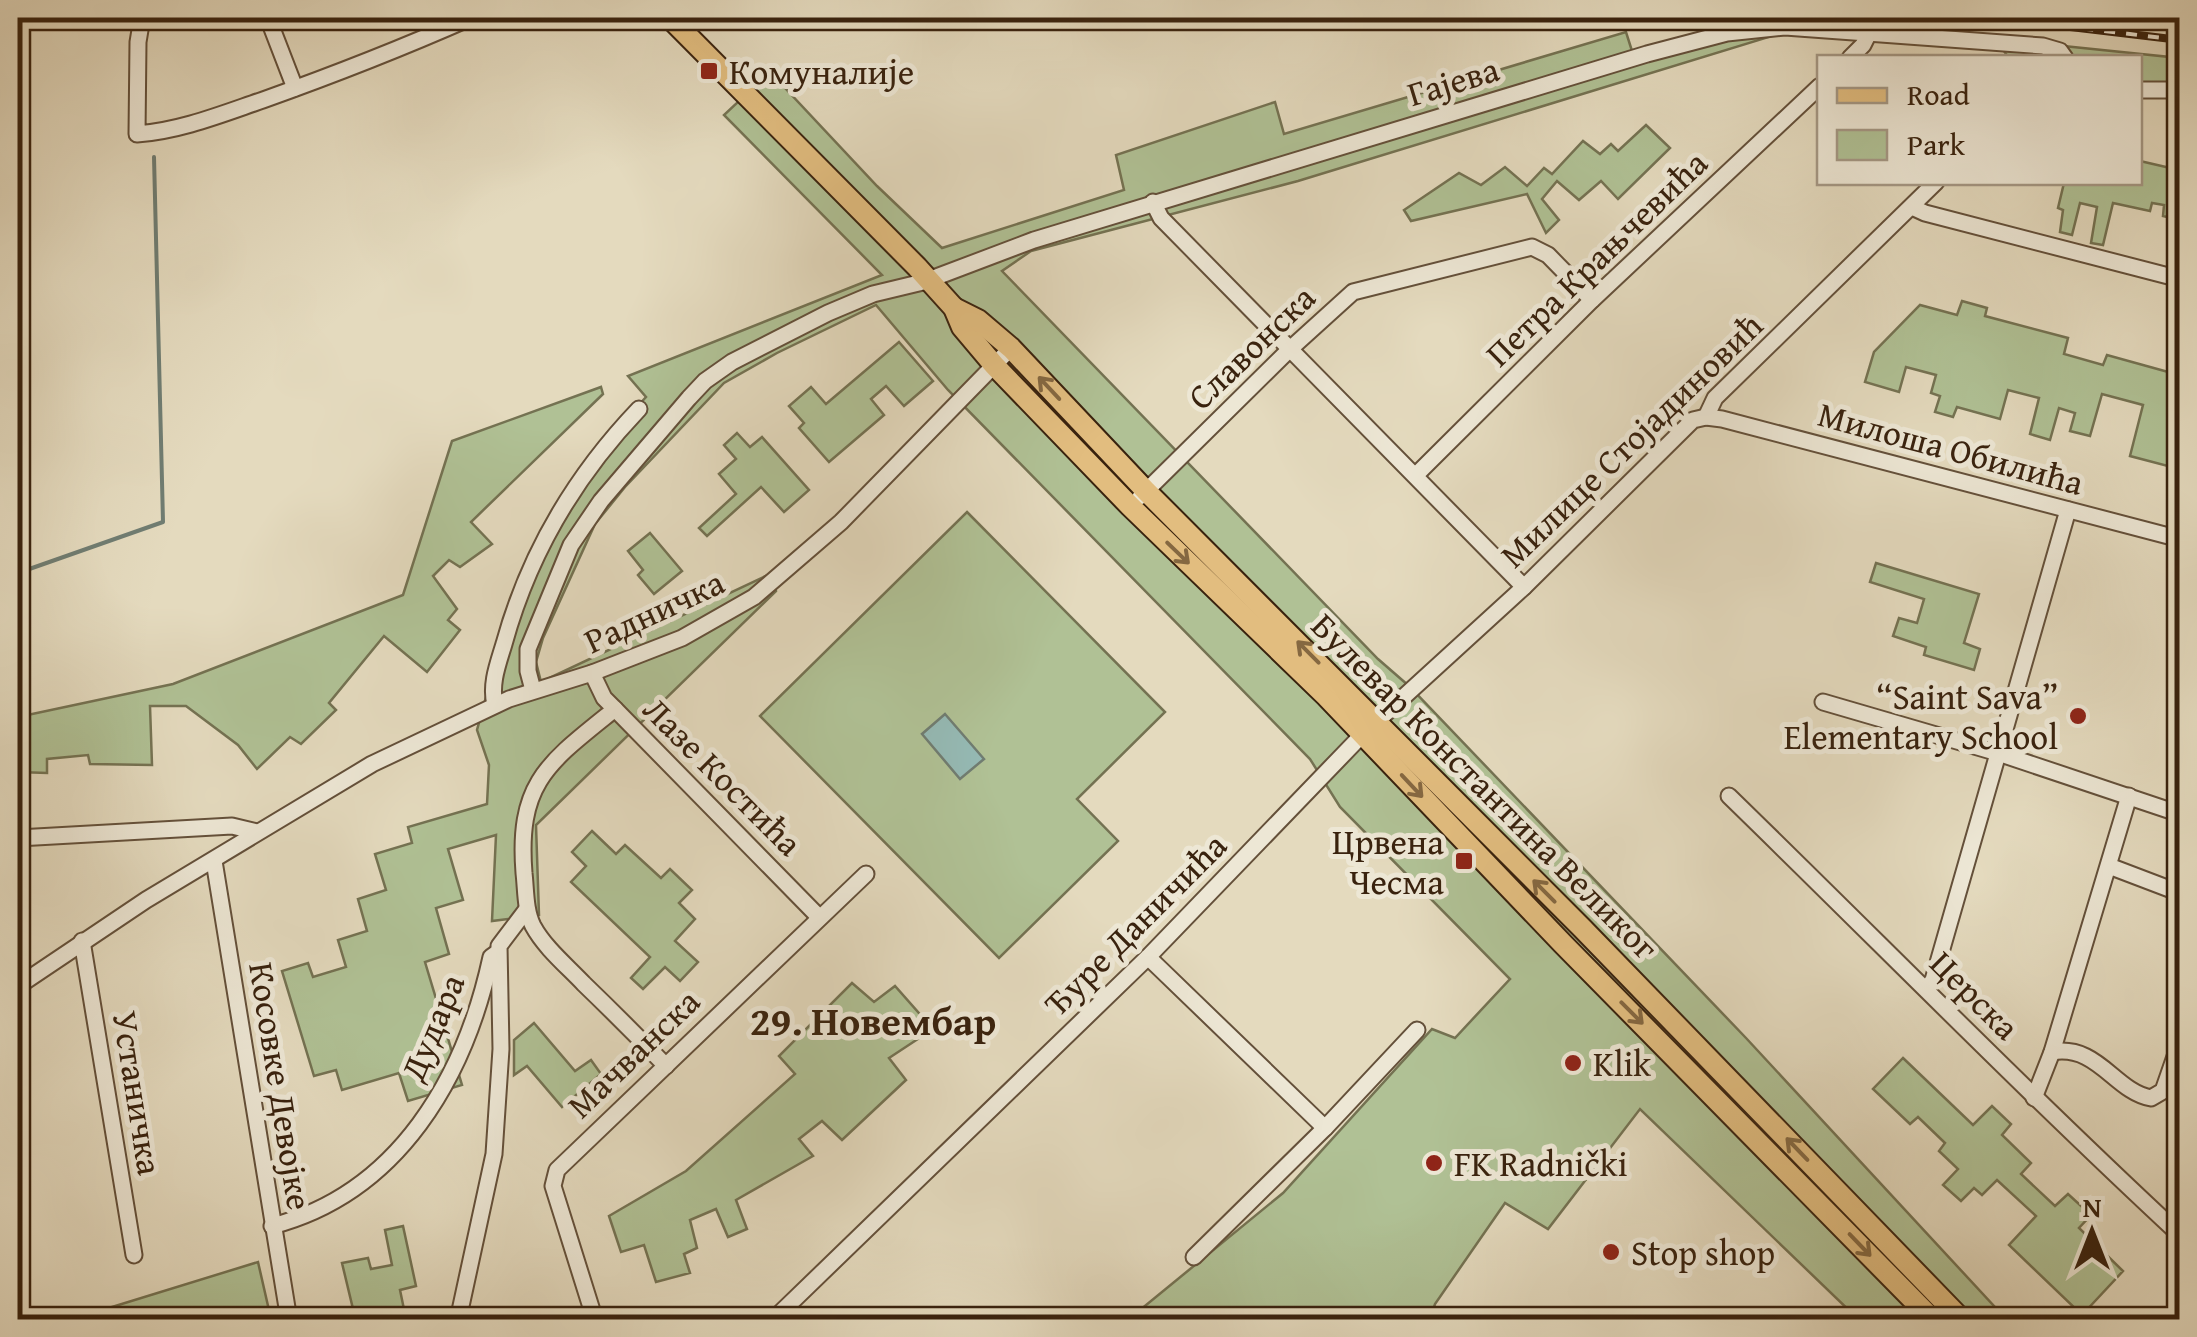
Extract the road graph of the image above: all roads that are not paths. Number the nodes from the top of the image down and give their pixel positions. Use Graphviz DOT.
graph roads {
  1 [pos="142,18"];
  2 [pos="268,18"];
  3 [pos="470,18"];
  4 [pos="670,18"];
  5 [pos="1870,31"];
  6 [pos="1853,55"];
  7 [pos="2063,55"];
  8 [pos="294,88"];
  9 [pos="1817,89"];
  10 [pos="2142,90"];
  11 [pos="2180,90"];
  12 [pos="1933,185"];
  13 [pos="1153,202"];
  14 [pos="1912,206"];
  15 [pos="2180,279"];
  16 [pos="929,280"];
  17 [pos="1592,300"];
  18 [pos="954,308"];
  19 [pos="1011,348"];
  20 [pos="1289,350"];
  21 [pos="994,365"];
  22 [pos="639,409"];
  23 [pos="1706,417"];
  24 [pos="1416,475"];
  25 [pos="1146,491"];
  26 [pos="1130,506"];
  27 [pos="2068,510"];
  28 [pos="2180,538"];
  29 [pos="1524,587"];
  30 [pos="592,674"];
  31 [pos="534,690"];
  32 [pos="1824,702"];
  33 [pos="494,704"];
  34 [pos="614,709"];
  35 [pos="1370,728"];
  36 [pos="1998,753"];
  37 [pos="1729,796"];
  38 [pos="2130,796"];
  39 [pos="2180,814"];
  40 [pos="257,832"];
  41 [pos="18,838"];
  42 [pos="214,861"];
  43 [pos="2109,866"];
  44 [pos="866,874"];
  45 [pos="2180,893"];
  46 [pos="528,909"];
  47 [pos="818,916"];
  48 [pos="82,941"];
  49 [pos="499,952"];
  50 [pos="1148,957"];
  51 [pos="18,986"];
  52 [pos="1927,989"];
  53 [pos="1418,1030"];
  54 [pos="2180,1042"];
  55 [pos="2052,1052"];
  56 [pos="666,1066"];
  57 [pos="2034,1098"];
  58 [pos="1325,1128"];
  59 [pos="272,1226"];
  60 [pos="2180,1235"];
  61 [pos="134,1255"];
  62 [pos="1194,1256"];
  63 [pos="289,1320"];
  64 [pos="458,1320"];
  65 [pos="595,1320"];
  66 [pos="773,1320"];
  67 [pos="1933,1320"];
  68 [pos="1962,1320"];
  1 -- 8 [label="street"];
  2 -- 8 [label="street"];
  3 -- 8 [label="street"];
  4 -- 16 [label="main road, Булевар Константина Великог"];
  5 -- 6 [label="street"];
  5 -- 7 [label="street, Гајева"];
  5 -- 13 [label="street, Гајева"];
  9 -- 17 [label="street, Петра Крањчевића"];
  10 -- 11 [label="street"];
  12 -- 14 [label="street, Милице Стојадиновић"];
  13 -- 16 [label="street, Гајева"];
  13 -- 20 [label="street"];
  14 -- 15 [label="street"];
  14 -- 23 [label="street, Милице Стојадиновић"];
  16 -- 18 [label="main road, Булевар Константина Великог"];
  16 -- 31 [label="street, Гајева"];
  17 -- 20 [label="street, Славонска"];
  17 -- 24 [label="street, Петра Крањчевића"];
  18 -- 19 [label="main road, Булевар Константина Великог"];
  18 -- 21 [label="main road, Булевар Константина Великог"];
  19 -- 21 [label="street, Радничка"];
  25 -- 19 [label="main road, Булевар Константина Великог, one-way"];
  20 -- 24 [label="street"];
  20 -- 25 [label="street, Славонска"];
  21 -- 26 [label="main road, Булевар Константина Великог"];
  21 -- 30 [label="street, Радничка"];
  22 -- 33 [label="street"];
  23 -- 27 [label="street, Милоша Обилића"];
  23 -- 29 [label="street, Милице Стојадиновић"];
  24 -- 29 [label="street"];
  25 -- 26 [label="street, Славонска"];
  35 -- 25 [label="main road, Булевар Константина Великог, one-way"];
  26 -- 35 [label="main road, Булевар Константина Великог, one-way"];
  27 -- 28 [label="street, Милоша Обилића"];
  27 -- 36 [label="street"];
  29 -- 35 [label="street, Милице Стојадиновић"];
  30 -- 31 [label="street, Радничка"];
  30 -- 34 [label="street, Лазе Костића"];
  31 -- 33 [label="street, Радничка"];
  32 -- 36 [label="street"];
  33 -- 40 [label="street, Радничка"];
  34 -- 46 [label="street"];
  34 -- 47 [label="street, Лазе Костића"];
  35 -- 50 [label="street, Ђуре Даничића"];
  35 -- 67 [label="main road, Булевар Константина Великог, one-way"];
  68 -- 35 [label="main road, Булевар Константина Великог, one-way"];
  36 -- 38 [label="street"];
  36 -- 52 [label="street"];
  37 -- 52 [label="street, Церска"];
  38 -- 39 [label="street"];
  38 -- 43 [label="street"];
  40 -- 41 [label="street"];
  40 -- 42 [label="street"];
  42 -- 48 [label="street"];
  42 -- 59 [label="street, Косовке Девојке"];
  43 -- 45 [label="street"];
  43 -- 55 [label="street"];
  44 -- 47 [label="street, Мачванска"];
  46 -- 49 [label="street, Дудара"];
  46 -- 56 [label="street"];
  47 -- 56 [label="street, Мачванска"];
  48 -- 51 [label="street"];
  48 -- 61 [label="street, Устаничка"];
  49 -- 59 [label="street, Дудара"];
  49 -- 64 [label="street, Дудара"];
  50 -- 58 [label="street"];
  50 -- 66 [label="street, Ђуре Даничића"];
  52 -- 57 [label="street, Церска"];
  53 -- 58 [label="street"];
  54 -- 55 [label="street"];
  55 -- 57 [label="street"];
  56 -- 65 [label="street, Мачванска"];
  57 -- 60 [label="street, Церска"];
  58 -- 62 [label="street"];
  59 -- 63 [label="street, Косовке Девојке"];
}
